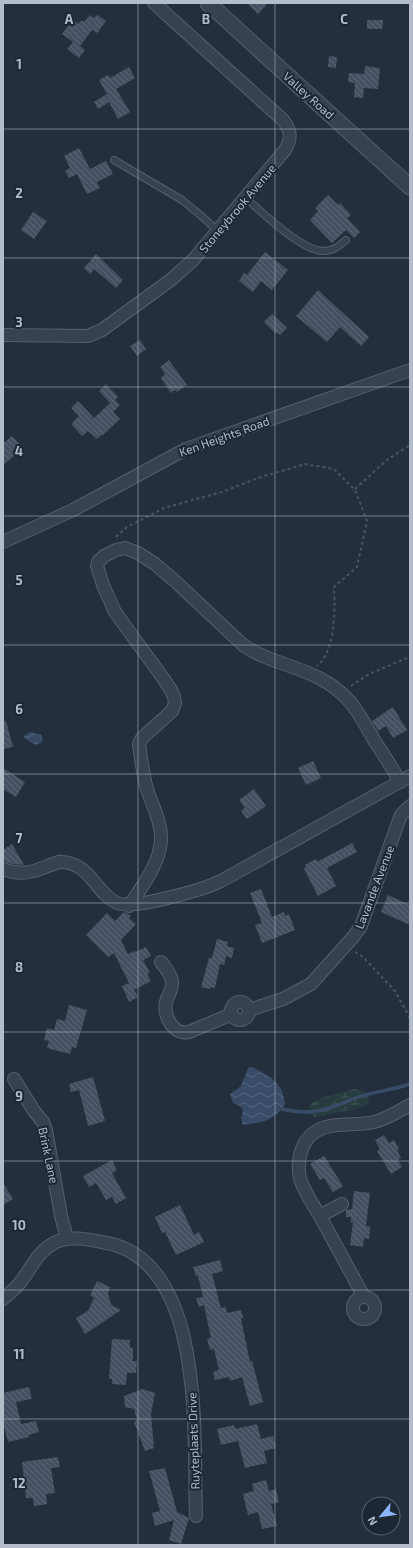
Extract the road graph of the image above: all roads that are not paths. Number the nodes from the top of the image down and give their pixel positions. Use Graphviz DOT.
graph roads {
  1 [pos="154,3"];
  2 [pos="212,4"];
  3 [pos="114,160"];
  4 [pos="410,187"];
  5 [pos="246,198"];
  6 [pos="218,231"];
  7 [pos="346,240"];
  8 [pos="3,335"];
  9 [pos="410,370"];
  10 [pos="3,542"];
  11 [pos="405,779"];
  12 [pos="410,806"];
  13 [pos="3,869"];
  14 [pos="129,906"];
  15 [pos="161,962"];
  16 [pos="14,1079"];
  17 [pos="410,1105"];
  18 [pos="342,1204"];
  19 [pos="320,1216"];
  20 [pos="67,1238"];
  21 [pos="364,1297"];
  22 [pos="3,1299"];
  23 [pos="196,1516"];
  1 -- 5 [label="street, Stoneybrook Avenue"];
  2 -- 4 [label="street, Valley Road"];
  3 -- 6 [label="lane"];
  5 -- 6 [label="street, Stoneybrook Avenue"];
  5 -- 7 [label="lane"];
  6 -- 8 [label="street, Stoneybrook Avenue"];
  9 -- 10 [label="street, Ken Heights Road"];
  11 -- 14 [label="street"];
  11 -- 14 [label="street"];
  12 -- 15 [label="street, Lavande Avenue"];
  13 -- 14 [label="street"];
  16 -- 20 [label="street, Brink Lane"];
  17 -- 19 [label="street"];
  18 -- 19 [label="street"];
  19 -- 21 [label="street"];
  20 -- 22 [label="street"];
  20 -- 23 [label="street, Ruyteplaats Drive"];
}
